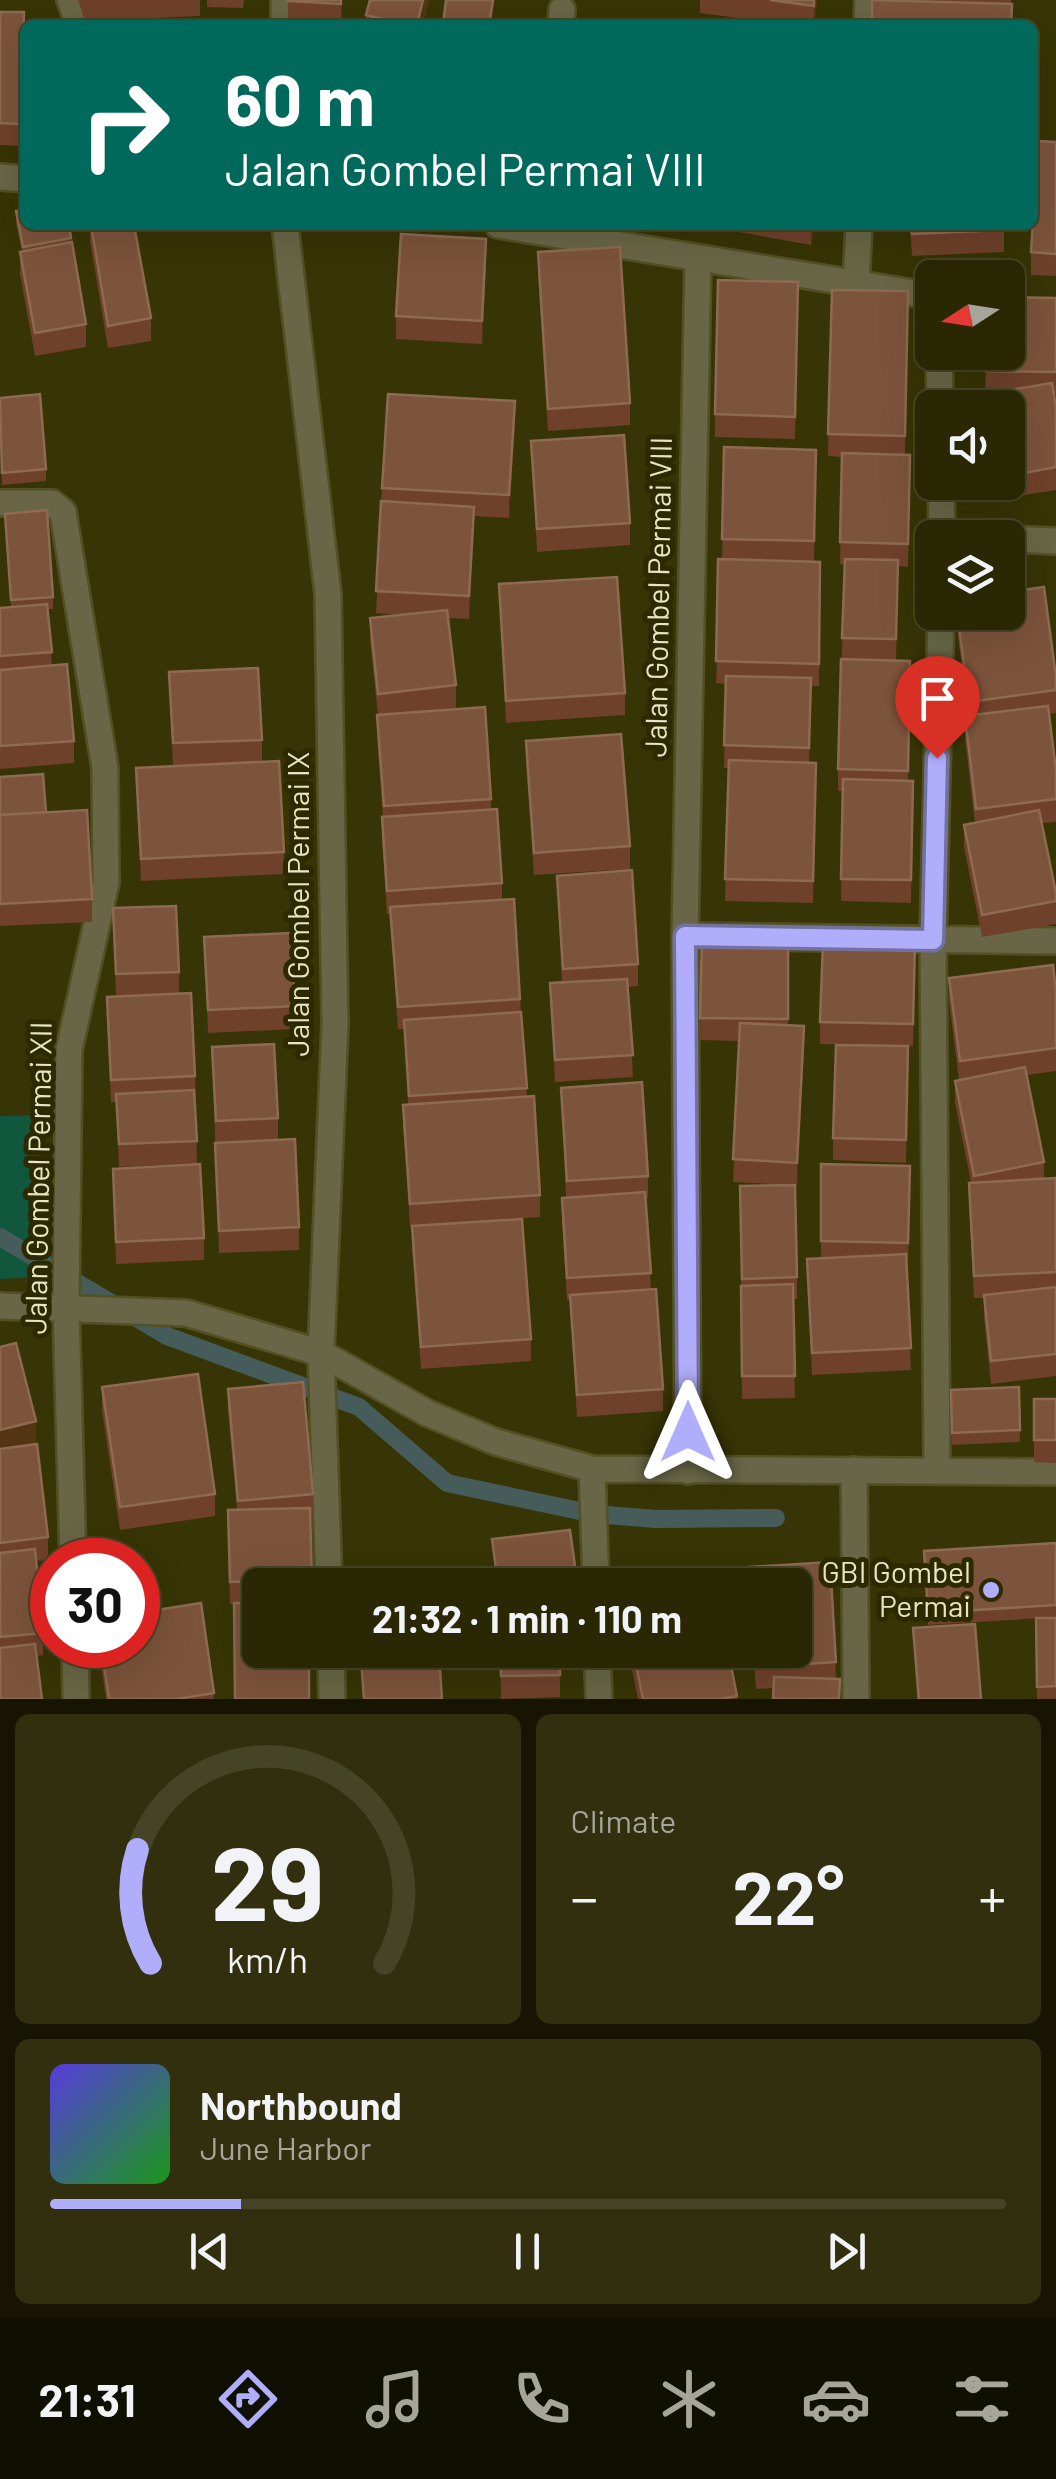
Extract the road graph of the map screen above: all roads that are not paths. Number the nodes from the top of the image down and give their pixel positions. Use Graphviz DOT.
graph roads {
  1 [pos="286,230"];
  2 [pos="556,230"];
  3 [pos="859,230"];
  4 [pos="698,258"];
  5 [pos="856,284"];
  6 [pos="915,293"];
  7 [pos="0,503"];
  8 [pos="1025,541"];
  9 [pos="1056,542"];
  10 [pos="940,630"];
  11 [pos="685,936"];
  12 [pos="933,940"];
  13 [pos="1056,942"];
  14 [pos="0,1306"];
  15 [pos="66,1308"];
  16 [pos="321,1353"];
  17 [pos="592,1468"];
  18 [pos="688,1470"];
  19 [pos="854,1470"];
  20 [pos="937,1470"];
  21 [pos="1056,1472"];
  22 [pos="72,1538"];
  23 [pos="328,1568"];
  24 [pos="595,1568"];
  25 [pos="75,1668"];
  26 [pos="331,1668"];
  27 [pos="598,1668"];
  28 [pos="76,1699"];
  29 [pos="332,1699"];
  30 [pos="599,1699"];
  31 [pos="856,1699"];
  1 -- 16 [label="street, Jalan Gombel Permai IX"];
  2 -- 4 [label="street"];
  3 -- 5 [label="street"];
  4 -- 5 [label="street"];
  4 -- 11 [label="street, Jalan Gombel Permai VIII"];
  5 -- 6 [label="street"];
  7 -- 15 [label="street, Jalan Gombel Permai XII"];
  8 -- 9 [label="street"];
  10 -- 12 [label="street"];
  11 -- 12 [label="street"];
  11 -- 18 [label="street, Jalan Gombel Permai VIII"];
  12 -- 13 [label="street"];
  12 -- 20 [label="street"];
  14 -- 15 [label="street"];
  15 -- 16 [label="street"];
  15 -- 22 [label="street, Jalan Gombel Permai XII"];
  16 -- 17 [label="street"];
  16 -- 23 [label="street, Jalan Gombel Permai IX"];
  17 -- 18 [label="street"];
  17 -- 24 [label="street"];
  18 -- 19 [label="street"];
  19 -- 20 [label="street"];
  19 -- 31 [label="street"];
  20 -- 21 [label="street"];
  25 -- 28 [label="street"];
  26 -- 29 [label="street"];
  27 -- 30 [label="street"];
}
